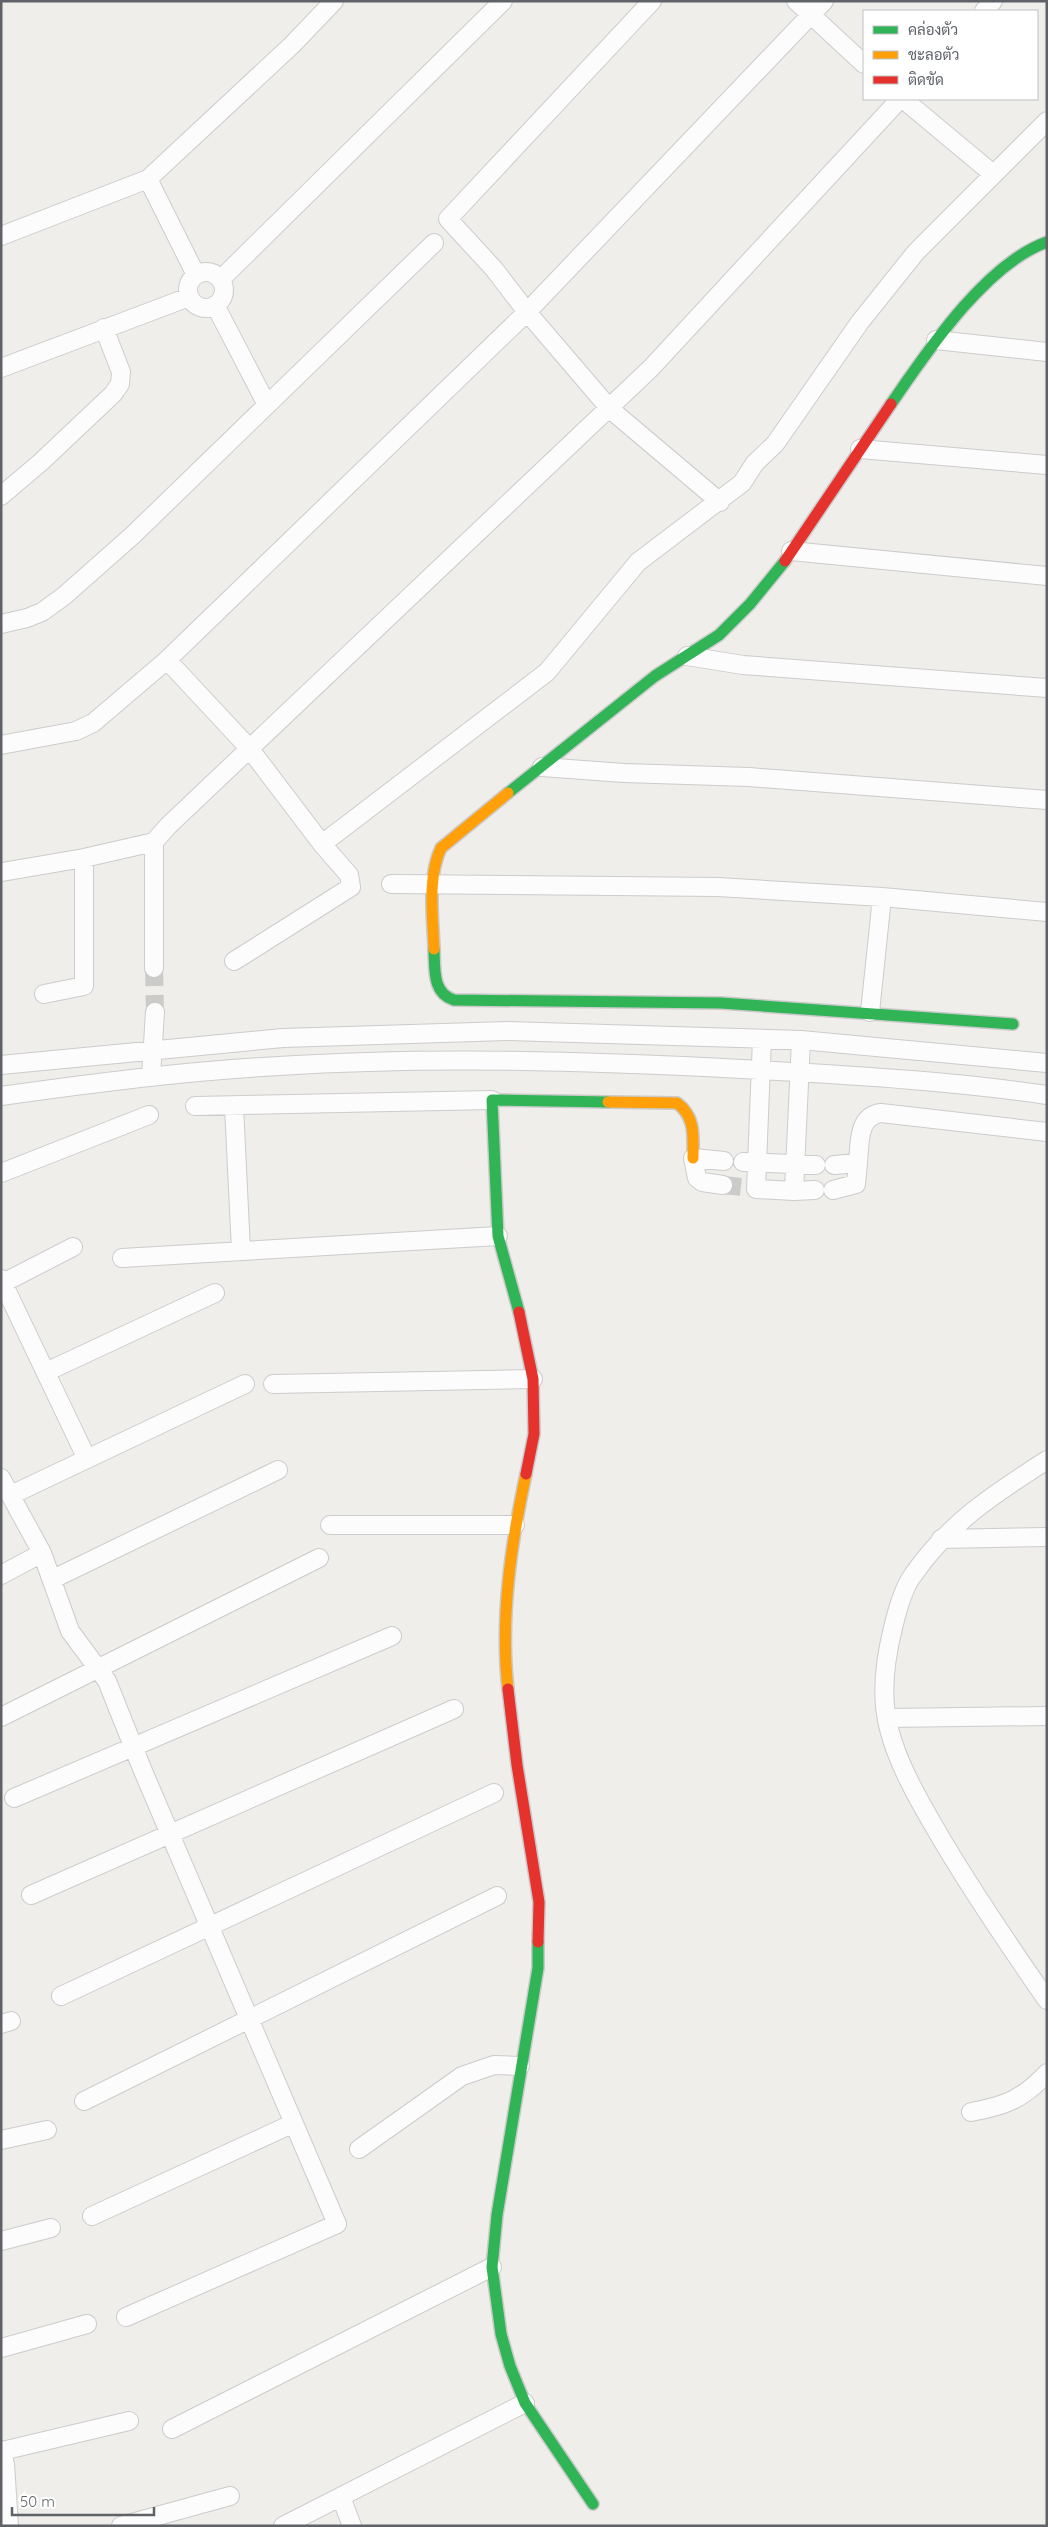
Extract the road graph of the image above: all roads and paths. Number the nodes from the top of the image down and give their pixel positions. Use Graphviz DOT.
graph roads {
  1 [pos="334,1"];
  2 [pos="503,1"];
  3 [pos="652,1"];
  4 [pos="796,1"];
  5 [pos="824,1"];
  6 [pos="811,16"];
  7 [pos="863,63"];
  8 [pos="900,100"];
  9 [pos="902,100"];
  10 [pos="1047,121"];
  11 [pos="993,174"];
  12 [pos="148,179"];
  13 [pos="1,236"];
  14 [pos="1047,242"];
  15 [pos="434,243"];
  16 [pos="196,275"];
  17 [pos="221,279"];
  18 [pos="189,297"];
  19 [pos="215,305"];
  20 [pos="526,312"];
  21 [pos="104,328"];
  22 [pos="936,340"];
  23 [pos="1047,352"];
  24 [pos="1,368"];
  25 [pos="267,405"];
  26 [pos="610,409"];
  27 [pos="860,449"];
  28 [pos="1047,465"];
  29 [pos="1,496"];
  30 [pos="720,502"];
  31 [pos="791,552"];
  32 [pos="1047,576"];
  33 [pos="1,624"];
  34 [pos="687,656"];
  35 [pos="168,660"];
  36 [pos="1047,688"];
  37 [pos="1,746"];
  38 [pos="249,748"];
  39 [pos="542,767"];
  40 [pos="1047,800"];
  41 [pos="154,842"];
  42 [pos="322,844"];
  43 [pos="84,858"];
  44 [pos="2,872"];
  45 [pos="391,884"];
  46 [pos="433,884"];
  47 [pos="882,897"];
  48 [pos="1047,912"];
  49 [pos="234,961"];
  50 [pos="154,968"];
  51 [pos="44,994"];
  52 [pos="154,1012"];
  53 [pos="870,1012"];
  54 [pos="1013,1024"];
  55 [pos="762,1039"];
  56 [pos="801,1040"];
  57 [pos="153,1050"];
  58 [pos="1047,1063"];
  59 [pos="1,1065"];
  60 [pos="760,1070"];
  61 [pos="800,1072"];
  62 [pos="151,1076"];
  63 [pos="1047,1095"];
  64 [pos="1,1096"];
  65 [pos="492,1100"];
  66 [pos="195,1106"];
  67 [pos="234,1106"];
  68 [pos="149,1115"];
  69 [pos="1047,1132"];
  70 [pos="693,1158"];
  71 [pos="724,1161"];
  72 [pos="750,1163"];
  73 [pos="858,1163"];
  74 [pos="795,1165"];
  75 [pos="816,1165"];
  76 [pos="834,1165"];
  77 [pos="1,1173"];
  78 [pos="723,1185"];
  79 [pos="815,1190"];
  80 [pos="833,1190"];
  81 [pos="794,1191"];
  82 [pos="498,1236"];
  83 [pos="73,1247"];
  84 [pos="241,1251"];
  85 [pos="122,1258"];
  86 [pos="2,1281"];
  87 [pos="215,1293"];
  88 [pos="46,1372"];
  89 [pos="533,1379"];
  90 [pos="245,1384"];
  91 [pos="274,1384"];
  92 [pos="87,1459"];
  93 [pos="1047,1460"];
  94 [pos="278,1470"];
  95 [pos="1,1478"];
  96 [pos="11,1495"];
  97 [pos="330,1525"];
  98 [pos="515,1525"];
  99 [pos="1047,1537"];
  100 [pos="941,1539"];
  101 [pos="42,1553"];
  102 [pos="319,1558"];
  103 [pos="1,1575"];
  104 [pos="53,1579"];
  105 [pos="392,1636"];
  106 [pos="98,1668"];
  107 [pos="454,1708"];
  108 [pos="1047,1716"];
  109 [pos="1,1717"];
  110 [pos="887,1718"];
  111 [pos="134,1747"];
  112 [pos="494,1793"];
  113 [pos="14,1798"];
  114 [pos="170,1834"];
  115 [pos="31,1895"];
  116 [pos="496,1896"];
  117 [pos="210,1926"];
  118 [pos="61,1996"];
  119 [pos="1047,2000"];
  120 [pos="249,2019"];
  121 [pos="520,2066"];
  122 [pos="1047,2073"];
  123 [pos="84,2101"];
  124 [pos="972,2112"];
  125 [pos="294,2123"];
  126 [pos="47,2130"];
  127 [pos="1,2140"];
  128 [pos="359,2149"];
  129 [pos="92,2216"];
  130 [pos="51,2228"];
  131 [pos="1,2241"];
  132 [pos="492,2267"];
  133 [pos="126,2317"];
  134 [pos="87,2324"];
  135 [pos="1,2348"];
  136 [pos="525,2403"];
  137 [pos="129,2420"];
  138 [pos="172,2429"];
  139 [pos="1,2451"];
  140 [pos="230,2496"];
  141 [pos="341,2497"];
  142 [pos="593,2504"];
  143 [pos="9,2526"];
  144 [pos="121,2526"];
  145 [pos="283,2526"];
  146 [pos="352,2526"];
  1 -- 12 [label="street"];
  2 -- 17 [label="street"];
  3 -- 20 [label="street"];
  4 -- 6 [label="street"];
  5 -- 6 [label="street"];
  6 -- 7 [label="street"];
  6 -- 20 [label="street"];
  8 -- 26 [label="street"];
  9 -- 11 [label="street"];
  10 -- 11 [label="street"];
  11 -- 30 [label="street"];
  12 -- 13 [label="street"];
  12 -- 16 [label="street"];
  14 -- 22 [label="street"];
  15 -- 25 [label="street"];
  16 -- 17 [label="street"];
  16 -- 18 [label="street"];
  17 -- 19 [label="street"];
  18 -- 19 [label="street"];
  18 -- 21 [label="street"];
  19 -- 25 [label="street"];
  20 -- 26 [label="street"];
  20 -- 35 [label="street"];
  21 -- 24 [label="street"];
  21 -- 29 [label="street"];
  22 -- 23 [label="street"];
  22 -- 27 [label="street"];
  25 -- 33 [label="street"];
  26 -- 30 [label="street"];
  26 -- 38 [label="street"];
  27 -- 28 [label="street"];
  27 -- 31 [label="street"];
  30 -- 42 [label="street"];
  31 -- 32 [label="street"];
  31 -- 34 [label="street"];
  34 -- 36 [label="street"];
  34 -- 39 [label="street"];
  35 -- 37 [label="street"];
  35 -- 38 [label="street"];
  38 -- 41 [label="street"];
  38 -- 42 [label="street"];
  39 -- 40 [label="street"];
  39 -- 46 [label="street"];
  41 -- 43 [label="street"];
  41 -- 50 [label="street"];
  42 -- 49 [label="street"];
  43 -- 44 [label="street"];
  43 -- 51 [label="street"];
  45 -- 46 [label="street"];
  46 -- 47 [label="street"];
  46 -- 53 [label="street"];
  47 -- 48 [label="street"];
  47 -- 53 [label="street"];
  52 -- 57 [label="street"];
  53 -- 54 [label="street"];
  55 -- 56 [label="street"];
  55 -- 57 [label="street"];
  55 -- 60 [label="street"];
  56 -- 58 [label="street"];
  56 -- 61 [label="street"];
  57 -- 59 [label="street"];
  57 -- 62 [label="street"];
  60 -- 61 [label="street"];
  60 -- 62 [label="street"];
  60 -- 72 [label="street"];
  61 -- 63 [label="street"];
  61 -- 74 [label="street"];
  62 -- 64 [label="street"];
  65 -- 67 [label="street"];
  65 -- 70 [label="street"];
  65 -- 82 [label="street"];
  66 -- 67 [label="street"];
  67 -- 84 [label="street"];
  68 -- 77 [label="street"];
  69 -- 73 [label="street"];
  70 -- 71 [label="street"];
  70 -- 78 [label="street"];
  72 -- 74 [label="street"];
  72 -- 81 [label="street"];
  73 -- 76 [label="street"];
  73 -- 80 [label="street"];
  74 -- 75 [label="street"];
  74 -- 81 [label="street"];
  79 -- 81 [label="street"];
  82 -- 84 [label="street"];
  82 -- 89 [label="street"];
  83 -- 86 [label="street"];
  84 -- 85 [label="street"];
  86 -- 88 [label="street"];
  87 -- 88 [label="street"];
  88 -- 92 [label="street"];
  89 -- 91 [label="street"];
  89 -- 98 [label="street"];
  90 -- 92 [label="street"];
  92 -- 96 [label="street"];
  93 -- 100 [label="street"];
  94 -- 104 [label="street"];
  95 -- 96 [label="street"];
  96 -- 101 [label="street"];
  97 -- 98 [label="street"];
  98 -- 121 [label="street"];
  99 -- 100 [label="street"];
  100 -- 110 [label="street"];
  101 -- 103 [label="street"];
  101 -- 104 [label="street"];
  102 -- 106 [label="street"];
  104 -- 106 [label="street"];
  105 -- 111 [label="street"];
  106 -- 109 [label="street"];
  106 -- 111 [label="street"];
  107 -- 114 [label="street"];
  108 -- 110 [label="street"];
  110 -- 119 [label="street"];
  111 -- 113 [label="street"];
  111 -- 114 [label="street"];
  112 -- 117 [label="street"];
  114 -- 115 [label="street"];
  114 -- 117 [label="street"];
  116 -- 120 [label="street"];
  117 -- 118 [label="street"];
  117 -- 120 [label="street"];
  120 -- 123 [label="street"];
  120 -- 125 [label="street"];
  121 -- 128 [label="street"];
  121 -- 132 [label="street"];
  122 -- 124 [label="street"];
  125 -- 129 [label="street"];
  125 -- 133 [label="street"];
  126 -- 127 [label="street"];
  130 -- 131 [label="street"];
  132 -- 136 [label="street"];
  132 -- 138 [label="street"];
  134 -- 135 [label="street"];
  136 -- 141 [label="street"];
  136 -- 142 [label="street"];
  137 -- 139 [label="street"];
  139 -- 143 [label="street"];
  140 -- 144 [label="street"];
  141 -- 145 [label="street"];
  141 -- 146 [label="street"];
}
